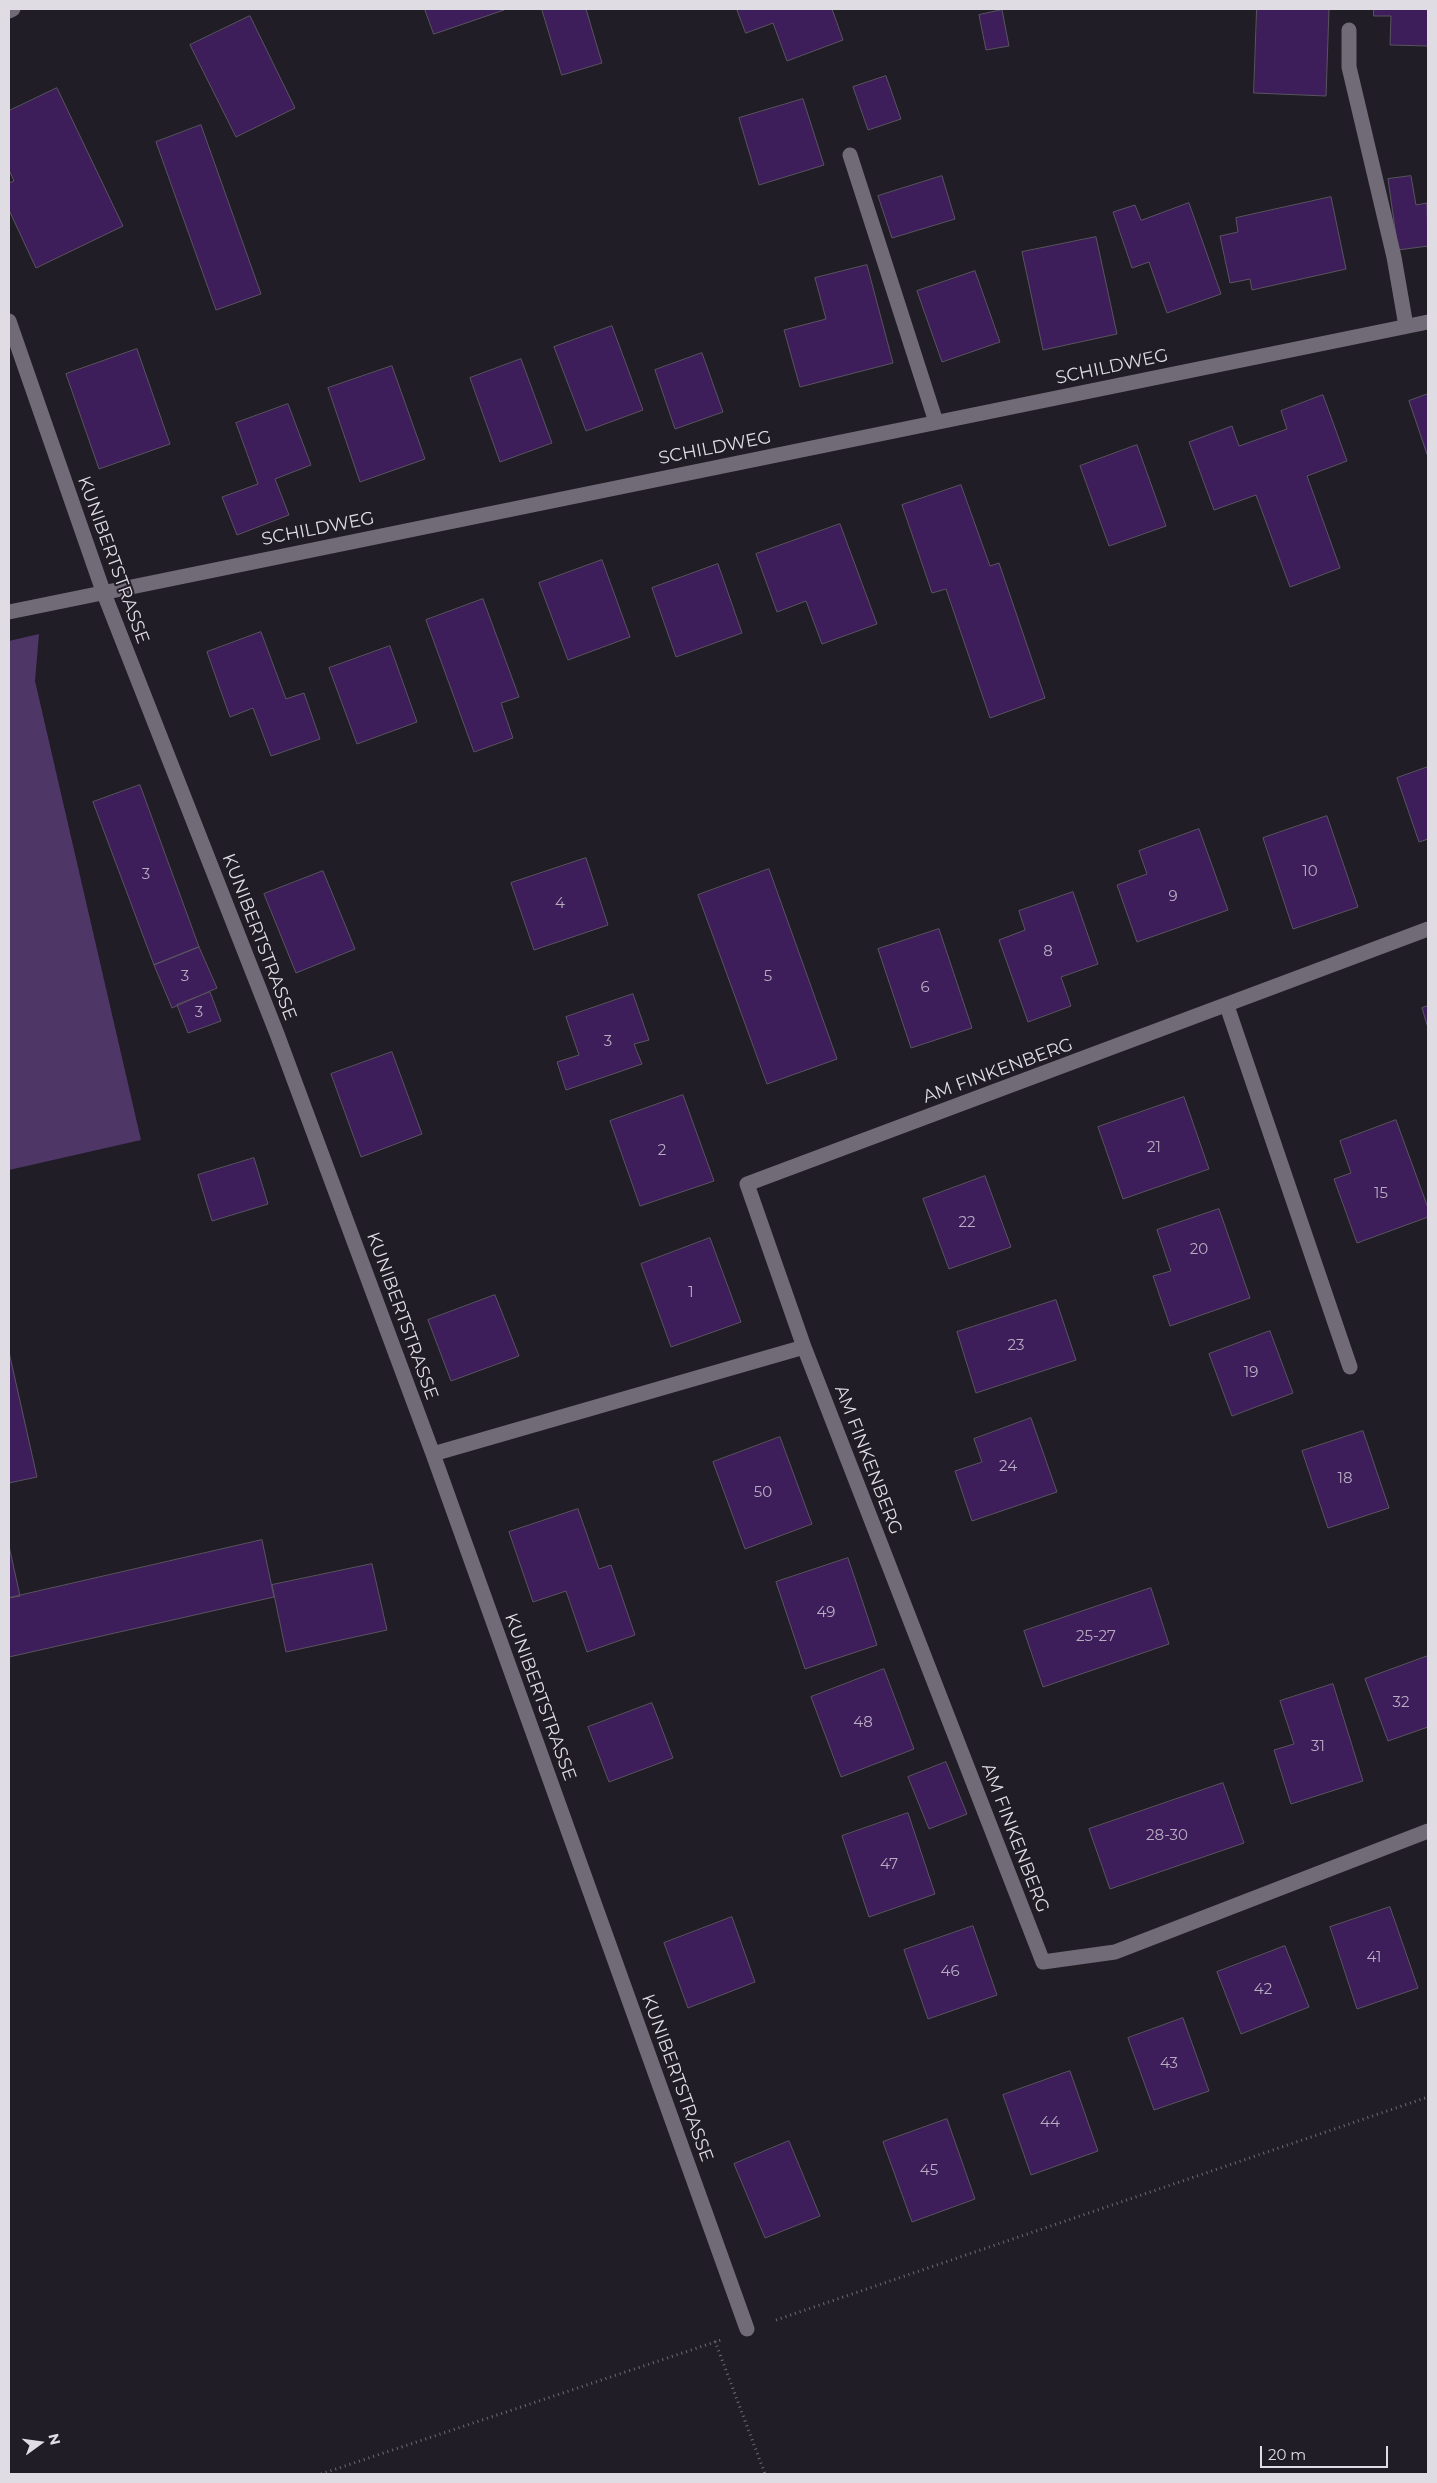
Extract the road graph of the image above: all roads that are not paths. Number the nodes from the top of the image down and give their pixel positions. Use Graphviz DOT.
graph roads {
  1 [pos="13,9"];
  2 [pos="9,11"];
  3 [pos="1350,30"];
  4 [pos="850,155"];
  5 [pos="9,321"];
  6 [pos="1428,322"];
  7 [pos="1406,326"];
  8 [pos="936,422"];
  9 [pos="103,591"];
  10 [pos="9,612"];
  11 [pos="1428,929"];
  12 [pos="1227,1006"];
  13 [pos="804,1347"];
  14 [pos="1350,1367"];
  15 [pos="433,1454"];
  16 [pos="1428,1831"];
  17 [pos="748,2330"];
  1 -- 2 [label="street"];
  3 -- 7 [label="street"];
  4 -- 8 [label="street"];
  5 -- 9 [label="street, KUNIBERTSTRASSE"];
  6 -- 7 [label="street, SCHILDWEG"];
  7 -- 8 [label="street, SCHILDWEG"];
  8 -- 9 [label="street, SCHILDWEG"];
  9 -- 10 [label="street, SCHILDWEG"];
  9 -- 15 [label="street, KUNIBERTSTRASSE"];
  11 -- 12 [label="street, AM FINKENBERG"];
  12 -- 13 [label="street, AM FINKENBERG"];
  12 -- 14 [label="street"];
  13 -- 15 [label="street"];
  13 -- 16 [label="street, AM FINKENBERG"];
  15 -- 17 [label="street, KUNIBERTSTRASSE"];
}
